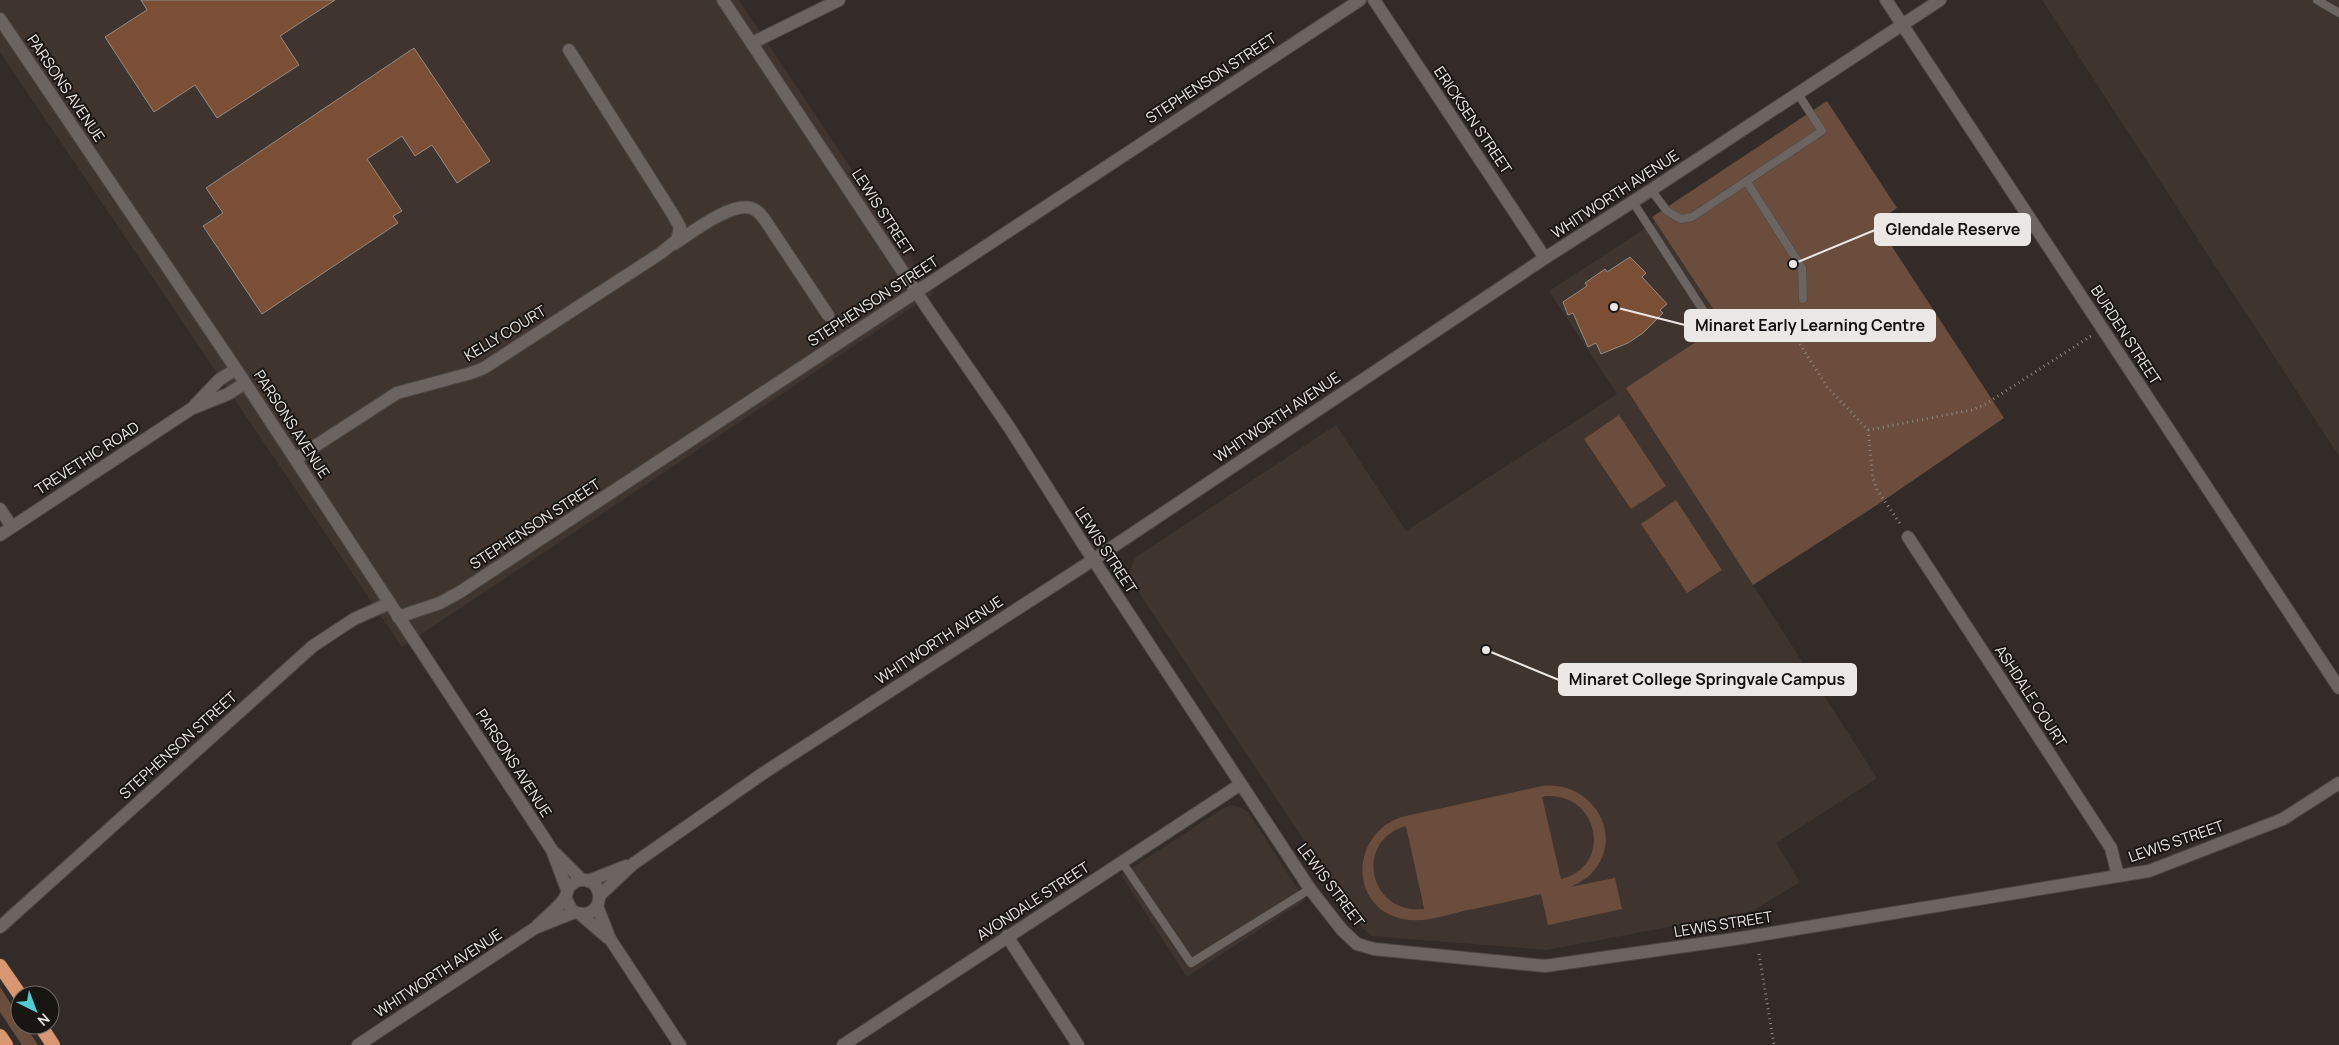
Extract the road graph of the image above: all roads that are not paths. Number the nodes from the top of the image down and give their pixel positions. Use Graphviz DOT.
graph roads {
  1 [pos="723,0"];
  2 [pos="839,0"];
  3 [pos="1360,0"];
  4 [pos="1374,0"];
  5 [pos="1886,0"];
  6 [pos="1940,0"];
  7 [pos="2317,0"];
  8 [pos="2339,13"];
  9 [pos="0,19"];
  10 [pos="1903,25"];
  11 [pos="752,43"];
  12 [pos="569,50"];
  13 [pos="1798,94"];
  14 [pos="1747,182"];
  15 [pos="1651,190"];
  16 [pos="1633,202"];
  17 [pos="672,245"];
  18 [pos="1544,258"];
  19 [pos="917,292"];
  20 [pos="1803,299"];
  21 [pos="828,315"];
  22 [pos="1708,318"];
  23 [pos="236,369"];
  24 [pos="245,383"];
  25 [pos="191,409"];
  26 [pos="295,459"];
  27 [pos="0,509"];
  28 [pos="12,527"];
  29 [pos="0,535"];
  30 [pos="1908,537"];
  31 [pos="1093,560"];
  32 [pos="390,604"];
  33 [pos="398,617"];
  34 [pos="2339,688"];
  35 [pos="2339,783"];
  36 [pos="1241,784"];
  37 [pos="552,850"];
  38 [pos="1122,862"];
  39 [pos="633,864"];
  40 [pos="2118,876"];
  41 [pos="585,881"];
  42 [pos="1310,889"];
  43 [pos="566,894"];
  44 [pos="598,901"];
  45 [pos="578,913"];
  46 [pos="0,927"];
  47 [pos="535,928"];
  48 [pos="1007,936"];
  49 [pos="610,939"];
  50 [pos="0,966"];
  51 [pos="13,985"];
  52 [pos="0,1036"];
  53 [pos="6,1045"];
  54 [pos="358,1045"];
  55 [pos="680,1045"];
  56 [pos="843,1045"];
  57 [pos="1078,1045"];
  1 -- 11 [label="street, LEWIS STREET"];
  2 -- 11 [label="street"];
  3 -- 19 [label="street, STEPHENSON STREET"];
  4 -- 18 [label="street, ERICKSEN STREET"];
  5 -- 10 [label="street, BURDEN STREET"];
  6 -- 10 [label="street, WHITWORTH AVENUE"];
  7 -- 8 [label="lane"];
  9 -- 23 [label="street, PARSONS AVENUE"];
  10 -- 13 [label="street, WHITWORTH AVENUE"];
  10 -- 34 [label="street, BURDEN STREET"];
  11 -- 19 [label="street, LEWIS STREET"];
  12 -- 17 [label="street"];
  13 -- 14 [label="lane"];
  13 -- 15 [label="street, WHITWORTH AVENUE"];
  14 -- 15 [label="lane"];
  14 -- 20 [label="lane"];
  15 -- 16 [label="street, WHITWORTH AVENUE"];
  16 -- 18 [label="street, WHITWORTH AVENUE"];
  16 -- 22 [label="lane"];
  17 -- 21 [label="street, KELLY COURT"];
  17 -- 26 [label="street, KELLY COURT"];
  18 -- 31 [label="street, WHITWORTH AVENUE"];
  19 -- 31 [label="street, LEWIS STREET"];
  19 -- 33 [label="street, STEPHENSON STREET"];
  23 -- 24 [label="street, PARSONS AVENUE"];
  23 -- 25 [label="street, TREVETHIC ROAD"];
  24 -- 25 [label="street, TREVETHIC ROAD"];
  24 -- 26 [label="street, PARSONS AVENUE"];
  25 -- 28 [label="street, TREVETHIC ROAD"];
  26 -- 32 [label="street, PARSONS AVENUE"];
  27 -- 28 [label="street"];
  28 -- 29 [label="street, TREVETHIC ROAD"];
  30 -- 40 [label="street, ASHDALE COURT"];
  31 -- 36 [label="street, LEWIS STREET"];
  31 -- 39 [label="street, WHITWORTH AVENUE"];
  32 -- 33 [label="street, PARSONS AVENUE"];
  32 -- 46 [label="street, STEPHENSON STREET"];
  33 -- 37 [label="street, PARSONS AVENUE"];
  35 -- 40 [label="street, LEWIS STREET"];
  36 -- 38 [label="street, AVONDALE STREET"];
  36 -- 42 [label="street, LEWIS STREET"];
  37 -- 41 [label="street, PARSONS AVENUE"];
  37 -- 43 [label="street, PARSONS AVENUE"];
  38 -- 42 [label="lane"];
  38 -- 48 [label="street, AVONDALE STREET"];
  39 -- 41 [label="street, WHITWORTH AVENUE"];
  39 -- 44 [label="street, WHITWORTH AVENUE"];
  40 -- 42 [label="street, LEWIS STREET"];
  41 -- 43 [label="street"];
  41 -- 44 [label="street"];
  43 -- 45 [label="street"];
  43 -- 47 [label="street, WHITWORTH AVENUE"];
  44 -- 45 [label="street"];
  44 -- 49 [label="street"];
  45 -- 47 [label="street, WHITWORTH AVENUE"];
  45 -- 49 [label="street"];
  47 -- 54 [label="street, WHITWORTH AVENUE"];
  48 -- 56 [label="street, AVONDALE STREET"];
  48 -- 57 [label="street"];
  49 -- 55 [label="street"];
  50 -- 51 [label="highway"];
  52 -- 53 [label="highway"];
}
